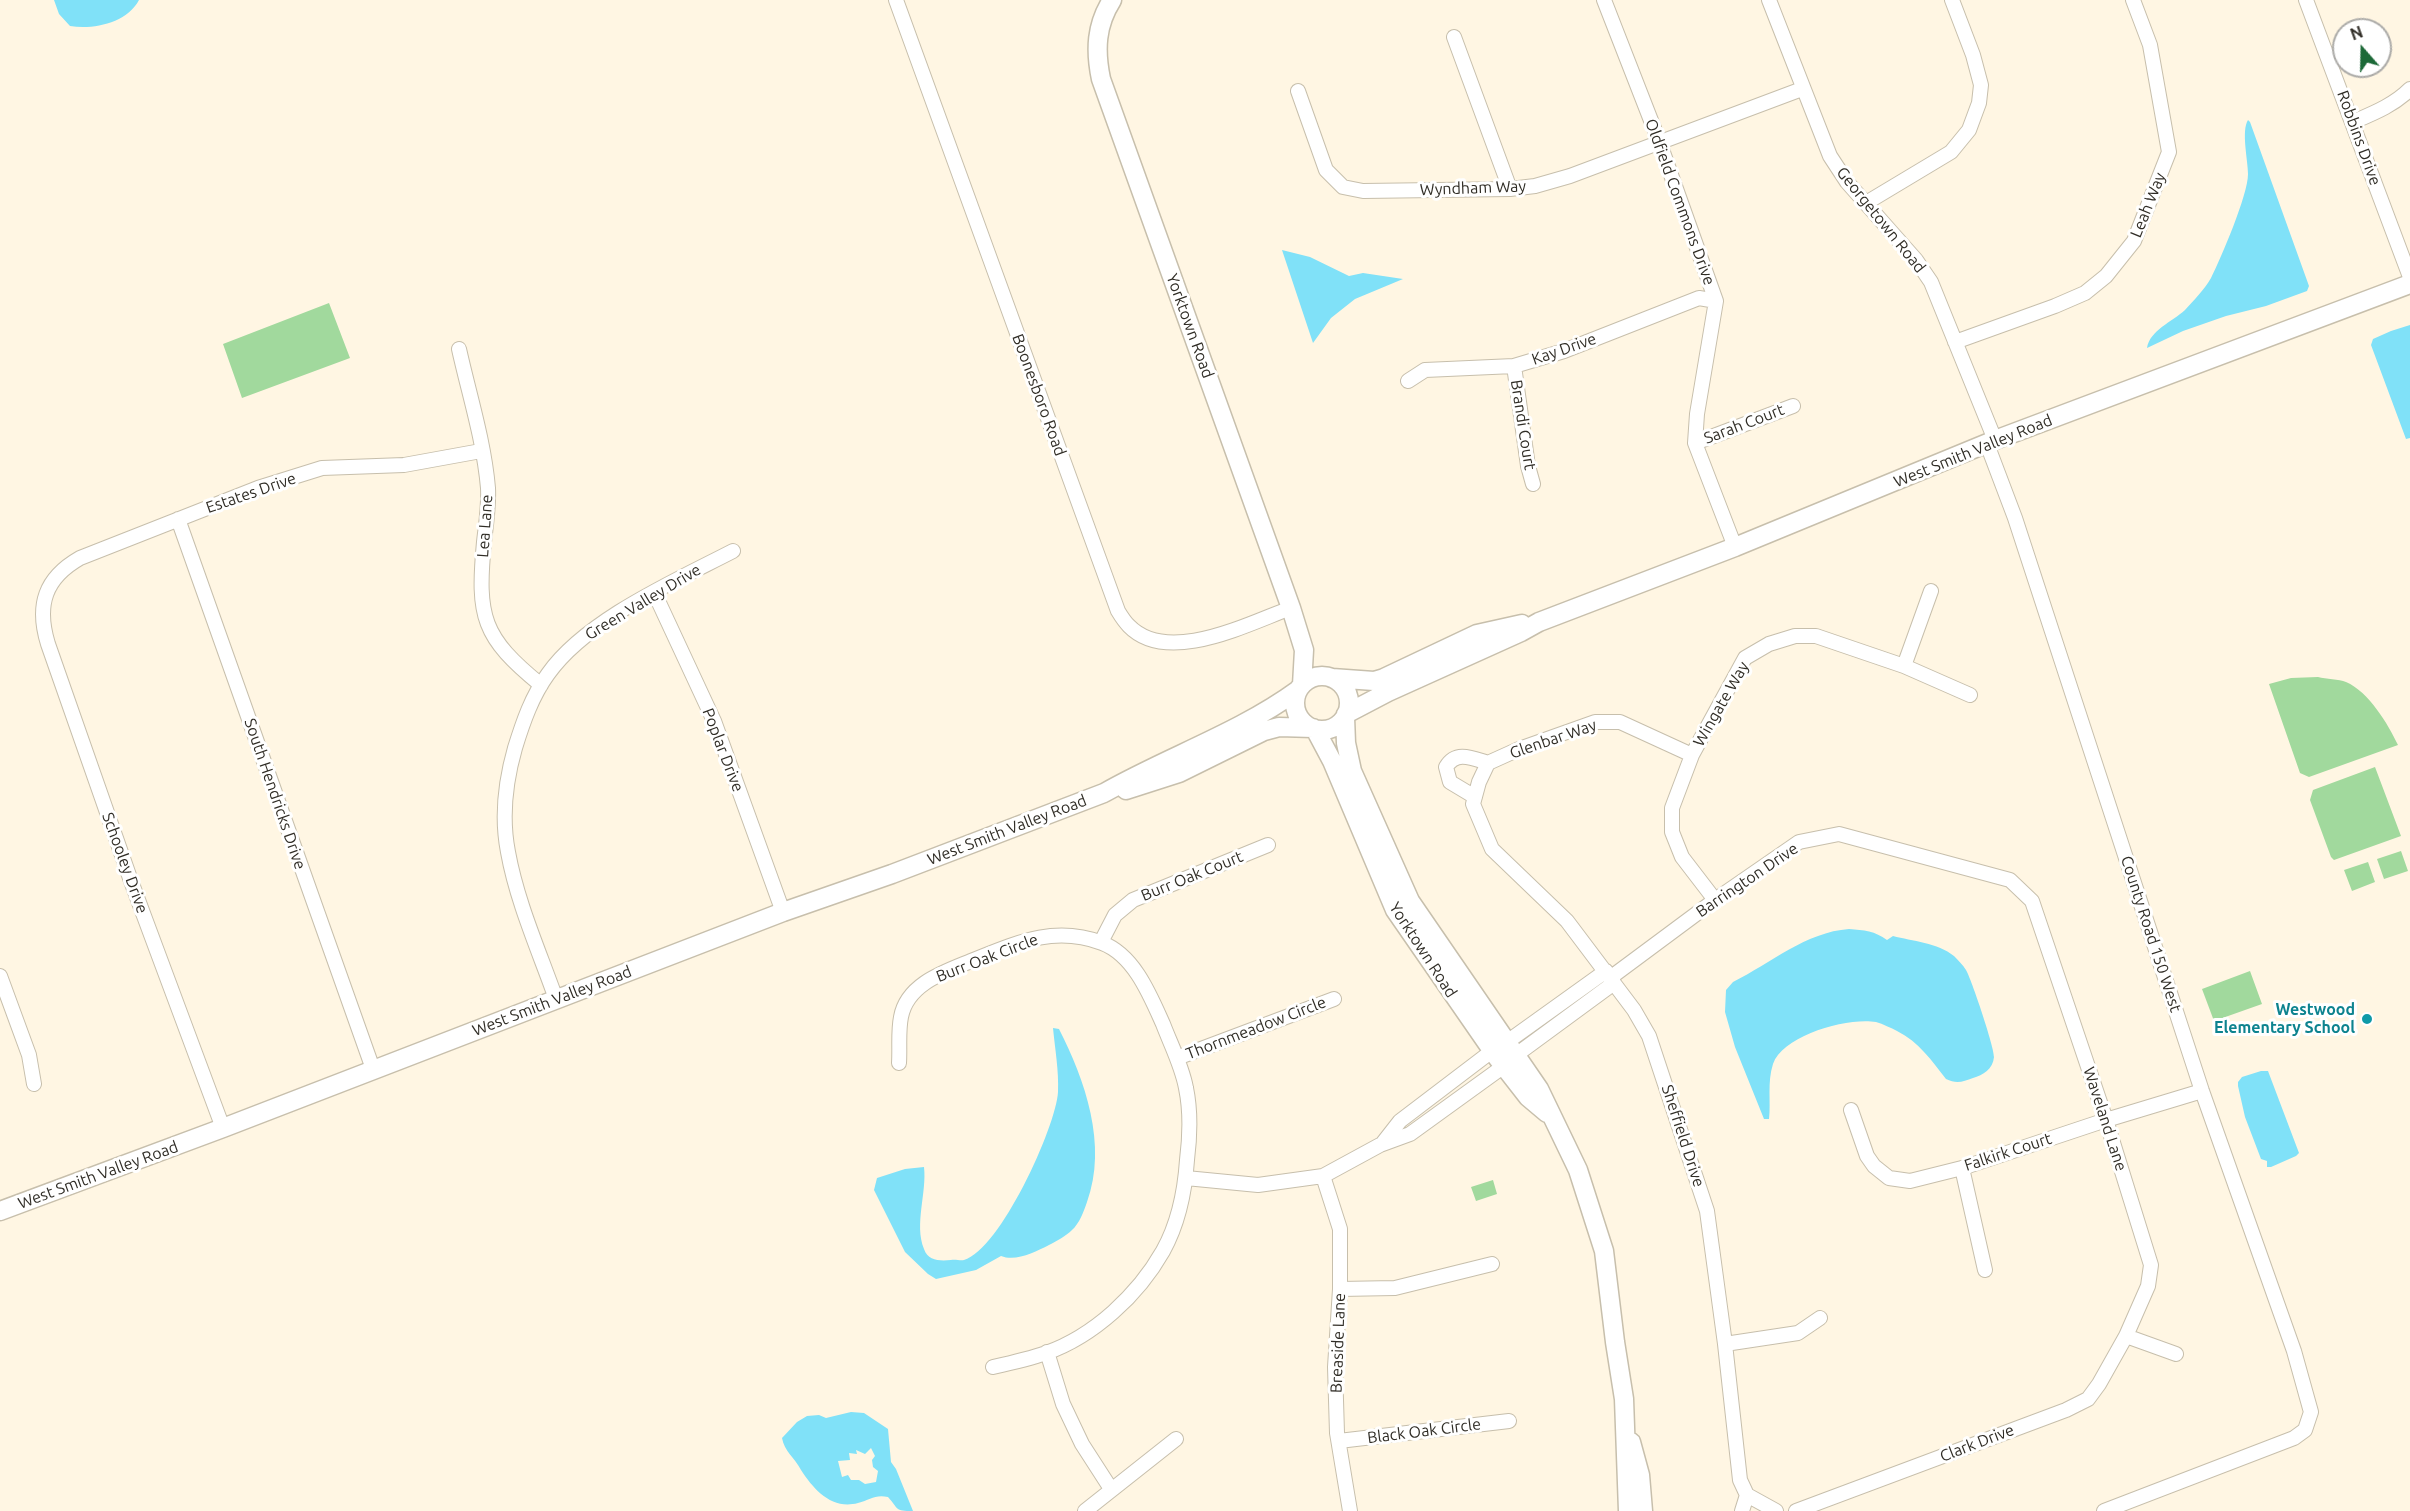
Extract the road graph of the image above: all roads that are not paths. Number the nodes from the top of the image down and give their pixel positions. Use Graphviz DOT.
graph roads {
  1 [pos="896,0"];
  2 [pos="1112,0"];
  3 [pos="1604,0"];
  4 [pos="1769,0"];
  5 [pos="1952,0"];
  6 [pos="2133,0"];
  7 [pos="2306,0"];
  8 [pos="1454,36"];
  9 [pos="1802,89"];
  10 [pos="2410,89"];
  11 [pos="1298,91"];
  12 [pos="2353,122"];
  13 [pos="1659,141"];
  14 [pos="1510,189"];
  15 [pos="1866,203"];
  16 [pos="2410,277"];
  17 [pos="2410,284"];
  18 [pos="1716,301"];
  19 [pos="1955,342"];
  20 [pos="459,349"];
  21 [pos="1514,366"];
  22 [pos="1408,381"];
  23 [pos="1793,406"];
  24 [pos="1991,442"];
  25 [pos="1695,443"];
  26 [pos="481,451"];
  27 [pos="1533,484"];
  28 [pos="178,519"];
  29 [pos="1736,547"];
  30 [pos="733,551"];
  31 [pos="1931,591"];
  32 [pos="654,592"];
  33 [pos="46,595"];
  34 [pos="1291,608"];
  35 [pos="1539,622"];
  36 [pos="1304,651"];
  37 [pos="1905,666"];
  38 [pos="1329,678"];
  39 [pos="541,685"];
  40 [pos="1300,687"];
  41 [pos="1970,695"];
  42 [pos="1346,715"];
  43 [pos="1314,729"];
  44 [pos="1692,755"];
  45 [pos="1488,764"];
  46 [pos="1104,793"];
  47 [pos="1474,800"];
  48 [pos="1268,845"];
  49 [pos="1715,900"];
  50 [pos="2032,901"];
  51 [pos="783,912"];
  52 [pos="1101,942"];
  53 [pos="0,976"];
  54 [pos="1610,977"];
  55 [pos="556,999"];
  56 [pos="1334,999"];
  57 [pos="1505,1054"];
  58 [pos="1177,1058"];
  59 [pos="899,1063"];
  60 [pos="373,1069"];
  61 [pos="34,1084"];
  62 [pos="2202,1092"];
  63 [pos="1851,1110"];
  64 [pos="2106,1120"];
  65 [pos="223,1128"];
  66 [pos="1962,1168"];
  67 [pos="1323,1176"];
  68 [pos="1186,1178"];
  69 [pos="0,1211"];
  70 [pos="1492,1264"];
  71 [pos="1985,1270"];
  72 [pos="1340,1289"];
  73 [pos="1820,1318"];
  74 [pos="2126,1336"];
  75 [pos="1725,1344"];
  76 [pos="1047,1353"];
  77 [pos="2176,1354"];
  78 [pos="993,1367"];
  79 [pos="1509,1422"];
  80 [pos="1627,1428"];
  81 [pos="1176,1439"];
  82 [pos="1339,1441"];
  83 [pos="1111,1489"];
  84 [pos="1747,1495"];
  85 [pos="1084,1511"];
  86 [pos="1350,1511"];
  87 [pos="1628,1511"];
  88 [pos="1643,1511"];
  89 [pos="1742,1511"];
  90 [pos="1776,1511"];
  91 [pos="1796,1511"];
  92 [pos="2104,1511"];
  1 -- 34 [label="street, Boonesboro Road"];
  2 -- 34 [label="main road, Yorktown Road"];
  3 -- 13 [label="street, Oldfield Commons Drive"];
  4 -- 9 [label="street, Georgetown Road"];
  5 -- 15 [label="street"];
  6 -- 19 [label="street, Leah Way"];
  7 -- 12 [label="street, Robbins Drive"];
  8 -- 14 [label="street"];
  9 -- 13 [label="street, Wyndham Way"];
  9 -- 15 [label="street, Georgetown Road"];
  10 -- 12 [label="street"];
  11 -- 14 [label="street, Wyndham Way"];
  12 -- 16 [label="street, Robbins Drive"];
  13 -- 14 [label="street, Wyndham Way"];
  13 -- 18 [label="street, Oldfield Commons Drive"];
  15 -- 19 [label="street, Georgetown Road"];
  17 -- 24 [label="main road, West Smith Valley Road"];
  18 -- 21 [label="street, Kay Drive"];
  18 -- 25 [label="street, Oldfield Commons Drive"];
  19 -- 24 [label="street, Georgetown Road"];
  20 -- 26 [label="street, Lea Lane"];
  21 -- 22 [label="street, Kay Drive"];
  21 -- 27 [label="street, Brandi Court"];
  23 -- 25 [label="street, Sarah Court"];
  24 -- 29 [label="main road, West Smith Valley Road"];
  24 -- 62 [label="street, County Road 150 West"];
  25 -- 29 [label="street, Oldfield Commons Drive"];
  26 -- 28 [label="street, Estates Drive"];
  26 -- 39 [label="street, Lea Lane"];
  28 -- 33 [label="street, Estates Drive"];
  28 -- 60 [label="street, South Hendricks Drive"];
  29 -- 35 [label="main road, West Smith Valley Road"];
  30 -- 32 [label="street, Green Valley Drive"];
  31 -- 37 [label="street"];
  32 -- 39 [label="street, Green Valley Drive"];
  32 -- 51 [label="street, Poplar Drive"];
  33 -- 65 [label="street, Schooley Drive"];
  34 -- 36 [label="main road, Yorktown Road"];
  35 -- 38 [label="main road, West Smith Valley Road"];
  35 -- 42 [label="main road, West Smith Valley Road"];
  36 -- 38 [label="main road, Yorktown Road"];
  36 -- 40 [label="main road, Yorktown Road"];
  37 -- 41 [label="street, Wingate Way"];
  37 -- 44 [label="street, Wingate Way"];
  38 -- 40 [label="main road"];
  38 -- 42 [label="main road"];
  39 -- 55 [label="street, Green Valley Drive"];
  40 -- 43 [label="main road"];
  40 -- 46 [label="main road, West Smith Valley Road"];
  42 -- 43 [label="main road"];
  42 -- 57 [label="main road, Yorktown Road"];
  43 -- 46 [label="main road, West Smith Valley Road"];
  43 -- 57 [label="main road, Yorktown Road"];
  44 -- 45 [label="street, Glenbar Way"];
  44 -- 49 [label="street, Wingate Way"];
  45 -- 47 [label="street, Glenbar Way"];
  45 -- 47 [label="street"];
  46 -- 51 [label="main road, West Smith Valley Road"];
  47 -- 54 [label="street, Sheffield Drive"];
  48 -- 52 [label="street, Burr Oak Court"];
  49 -- 50 [label="street, Barrington Drive"];
  49 -- 54 [label="street, Barrington Drive"];
  50 -- 64 [label="street, Waveland Lane"];
  51 -- 55 [label="main road, West Smith Valley Road"];
  52 -- 58 [label="street"];
  52 -- 59 [label="street, Burr Oak Circle"];
  53 -- 61 [label="street"];
  54 -- 57 [label="street, Barrington Drive"];
  54 -- 75 [label="street, Sheffield Drive"];
  55 -- 60 [label="main road, West Smith Valley Road"];
  56 -- 58 [label="street, Thornmeadow Circle"];
  57 -- 67 [label="street, Barrington Drive"];
  57 -- 80 [label="main road, Yorktown Road"];
  58 -- 68 [label="street"];
  60 -- 65 [label="main road, West Smith Valley Road"];
  62 -- 64 [label="street, Falkirk Court"];
  62 -- 92 [label="street, County Road 150 West"];
  63 -- 66 [label="street, Falkirk Court"];
  64 -- 66 [label="street, Falkirk Court"];
  64 -- 74 [label="street, Waveland Lane"];
  65 -- 69 [label="main road, West Smith Valley Road"];
  66 -- 71 [label="street"];
  67 -- 68 [label="street"];
  67 -- 72 [label="street, Breaside Lane"];
  68 -- 76 [label="street"];
  70 -- 72 [label="street"];
  72 -- 82 [label="street, Breaside Lane"];
  73 -- 75 [label="street"];
  74 -- 77 [label="street"];
  74 -- 91 [label="street, Clark Drive"];
  75 -- 84 [label="street, Sheffield Drive"];
  76 -- 78 [label="street"];
  76 -- 83 [label="street"];
  79 -- 82 [label="street, Black Oak Circle"];
  80 -- 87 [label="main road, Yorktown Road"];
  80 -- 88 [label="main road, Yorktown Road"];
  81 -- 83 [label="street"];
  82 -- 86 [label="street, Breaside Lane"];
  83 -- 85 [label="street"];
  84 -- 89 [label="street"];
  84 -- 90 [label="street"];
}
